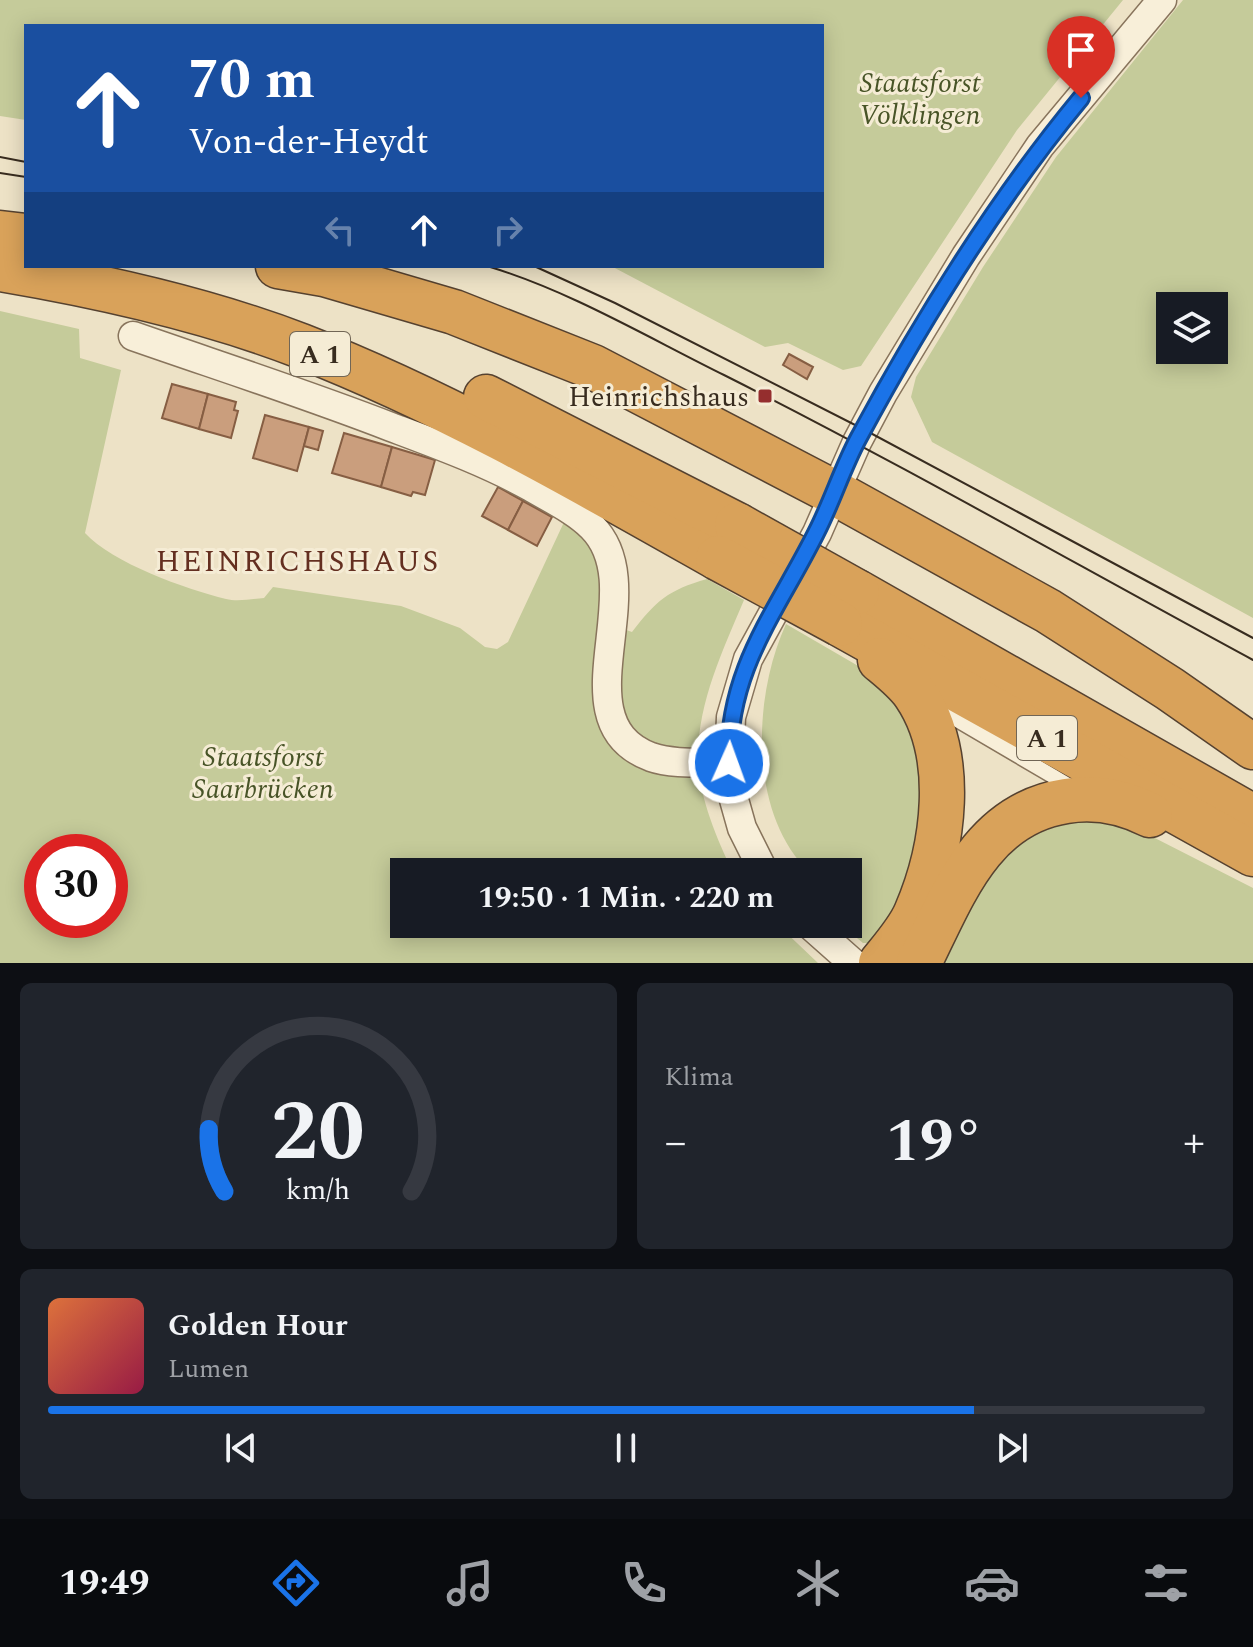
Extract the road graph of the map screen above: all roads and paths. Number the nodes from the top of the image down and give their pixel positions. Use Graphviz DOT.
graph roads {
  1 [pos="1162,0"];
  2 [pos="0,236"];
  3 [pos="24,236"];
  4 [pos="24,243"];
  5 [pos="139,268"];
  6 [pos="290,268"];
  7 [pos="0,269"];
  8 [pos="133,336"];
  9 [pos="835,493"];
  10 [pos="728,542"];
  11 [pos="848,608"];
  12 [pos="915,694"];
  13 [pos="1253,747"];
  14 [pos="729,763"];
  15 [pos="1096,800"];
  16 [pos="1253,817"];
  17 [pos="1253,854"];
  18 [pos="757,858"];
  19 [pos="825,938"];
  20 [pos="853,963"];
  21 [pos="881,963"];
  22 [pos="919,963"];
  1 -- 9 [label="street"];
  2 -- 3 [label="highway"];
  2 -- 4 [label="highway"];
  5 -- 10 [label="highway, A 1"];
  6 -- 9 [label="highway"];
  7 -- 10 [label="highway, A 1"];
  8 -- 14 [label="street"];
  9 -- 13 [label="highway"];
  9 -- 14 [label="street"];
  10 -- 11 [label="highway, A 1, bridge"];
  11 -- 12 [label="highway"];
  11 -- 16 [label="highway, A 1"];
  11 -- 17 [label="highway, A 1"];
  12 -- 15 [label="lane"];
  12 -- 21 [label="highway"];
  14 -- 18 [label="street"];
  15 -- 17 [label="highway"];
  15 -- 22 [label="highway"];
  19 -- 20 [label="street"];
}
